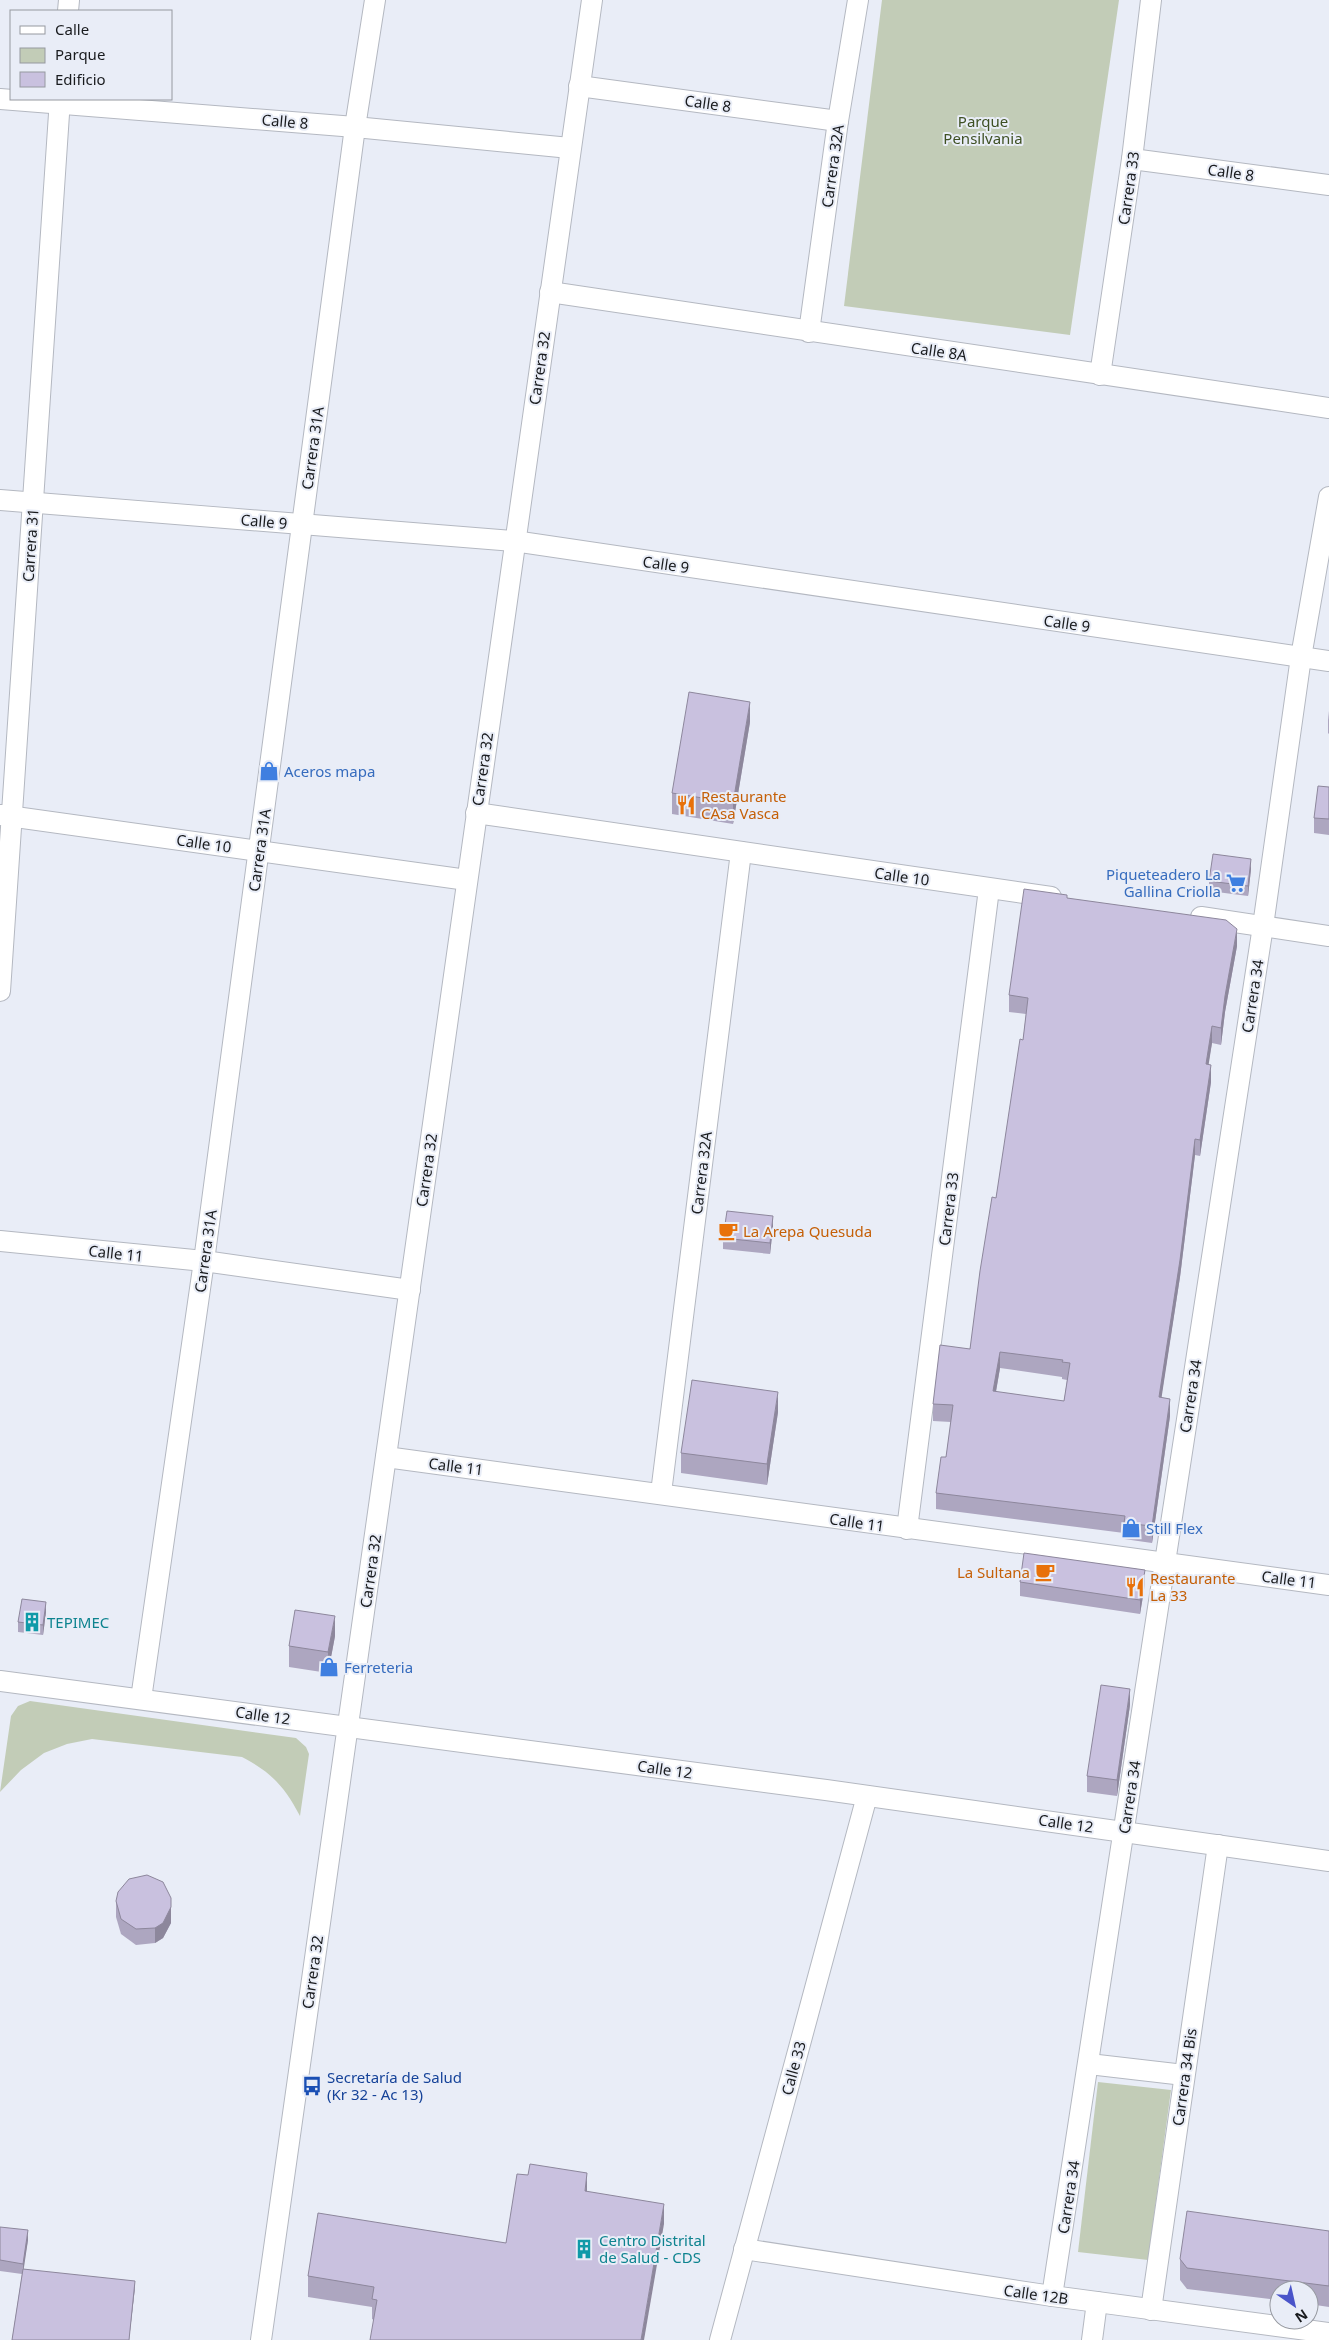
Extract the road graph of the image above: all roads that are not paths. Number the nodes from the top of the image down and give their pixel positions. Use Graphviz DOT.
graph roads {
  1 [pos="375,0"];
  2 [pos="592,0"];
  3 [pos="858,0"];
  4 [pos="1151,0"];
  5 [pos="579,86"];
  6 [pos="30,100"];
  7 [pos="60,101"];
  8 [pos="838,121"];
  9 [pos="355,127"];
  10 [pos="570,148"];
  11 [pos="1132,159"];
  12 [pos="1329,185"];
  13 [pos="550,292"];
  14 [pos="809,332"];
  15 [pos="1100,375"];
  16 [pos="1329,408"];
  17 [pos="1329,496"];
  18 [pos="0,500"];
  19 [pos="33,503"];
  20 [pos="302,524"];
  21 [pos="514,541"];
  22 [pos="1302,657"];
  23 [pos="1329,661"];
  24 [pos="476,813"];
  25 [pos="6,816"];
  26 [pos="258,851"];
  27 [pos="741,852"];
  28 [pos="467,880"];
  29 [pos="989,889"];
  30 [pos="1068,899"];
  31 [pos="1186,915"];
  32 [pos="1263,926"];
  33 [pos="1329,936"];
  34 [pos="0,991"];
  35 [pos="0,1241"];
  36 [pos="204,1261"];
  37 [pos="410,1290"];
  38 [pos="386,1457"];
  39 [pos="661,1494"];
  40 [pos="907,1529"];
  41 [pos="1164,1563"];
  42 [pos="1329,1585"];
  43 [pos="0,1680"];
  44 [pos="141,1699"];
  45 [pos="348,1727"];
  46 [pos="867,1796"];
  47 [pos="1123,1831"];
  48 [pos="1218,1845"];
  49 [pos="1329,1860"];
  50 [pos="1088,2064"];
  51 [pos="1184,2075"];
  52 [pos="744,2249"];
  53 [pos="1052,2296"];
  54 [pos="1097,2302"];
  55 [pos="1151,2310"];
  56 [pos="1329,2333"];
  57 [pos="261,2340"];
  58 [pos="720,2340"];
  59 [pos="1092,2340"];
  1 -- 9 [label="street, Carrera 31A"];
  2 -- 5 [label="street, Carrera 32"];
  3 -- 8 [label="street, Carrera 32A"];
  4 -- 11 [label="street, Carrera 33"];
  5 -- 8 [label="street, Calle 8"];
  5 -- 10 [label="street, Carrera 32"];
  6 -- 7 [label="street, Calle 8"];
  7 -- 9 [label="street, Calle 8"];
  7 -- 19 [label="street, Carrera 31"];
  8 -- 14 [label="street, Carrera 32A"];
  9 -- 10 [label="street, Calle 8"];
  9 -- 20 [label="street, Carrera 31A"];
  10 -- 13 [label="street, Carrera 32"];
  11 -- 12 [label="street, Calle 8"];
  11 -- 15 [label="street, Carrera 33"];
  13 -- 14 [label="street, Calle 8A"];
  13 -- 21 [label="street, Carrera 32"];
  14 -- 15 [label="street, Calle 8A"];
  15 -- 16 [label="street, Calle 8A"];
  17 -- 22 [label="street, Carrera 34"];
  18 -- 19 [label="street, Calle 9"];
  19 -- 20 [label="street, Calle 9"];
  19 -- 25 [label="street, Carrera 31"];
  20 -- 21 [label="street, Calle 9"];
  20 -- 26 [label="street, Carrera 31A"];
  21 -- 22 [label="street, Calle 9"];
  21 -- 24 [label="street, Carrera 32"];
  22 -- 23 [label="street, Calle 9"];
  22 -- 32 [label="street, Carrera 34"];
  24 -- 27 [label="street, Calle 10"];
  24 -- 28 [label="street, Carrera 32"];
  25 -- 26 [label="street, Calle 10"];
  25 -- 34 [label="street, Carrera 31"];
  26 -- 28 [label="street, Calle 10"];
  26 -- 36 [label="street, Carrera 31A"];
  27 -- 29 [label="street, Calle 10"];
  27 -- 39 [label="street, Carrera 32A"];
  28 -- 37 [label="street, Carrera 32"];
  29 -- 30 [label="street, Calle 10"];
  29 -- 40 [label="street, Carrera 33"];
  31 -- 32 [label="street"];
  32 -- 33 [label="street"];
  32 -- 41 [label="street, Carrera 34"];
  35 -- 36 [label="street, Calle 11"];
  36 -- 37 [label="street, Calle 11"];
  36 -- 44 [label="street, Carrera 31A"];
  37 -- 38 [label="street, Carrera 32"];
  38 -- 39 [label="street, Calle 11"];
  38 -- 45 [label="street, Carrera 32"];
  39 -- 40 [label="street, Calle 11"];
  40 -- 41 [label="street, Calle 11"];
  41 -- 42 [label="street, Calle 11"];
  41 -- 47 [label="street, Carrera 34"];
  43 -- 44 [label="street, Calle 12"];
  44 -- 45 [label="street, Calle 12"];
  45 -- 46 [label="street, Calle 12"];
  45 -- 57 [label="street, Carrera 32"];
  46 -- 47 [label="street, Calle 12"];
  46 -- 52 [label="street, Calle 33"];
  47 -- 48 [label="street, Calle 12"];
  47 -- 50 [label="street, Carrera 34"];
  48 -- 49 [label="street, Calle 12"];
  48 -- 51 [label="street, Carrera 34 Bis"];
  50 -- 51 [label="street"];
  50 -- 53 [label="street, Carrera 34"];
  51 -- 55 [label="street, Carrera 34 Bis"];
  52 -- 53 [label="street, Calle 12B"];
  52 -- 58 [label="street, Calle 33"];
  53 -- 54 [label="street, Calle 12B"];
  54 -- 55 [label="street, Calle 12B"];
  54 -- 59 [label="street"];
  55 -- 56 [label="street, Calle 12B"];
}
